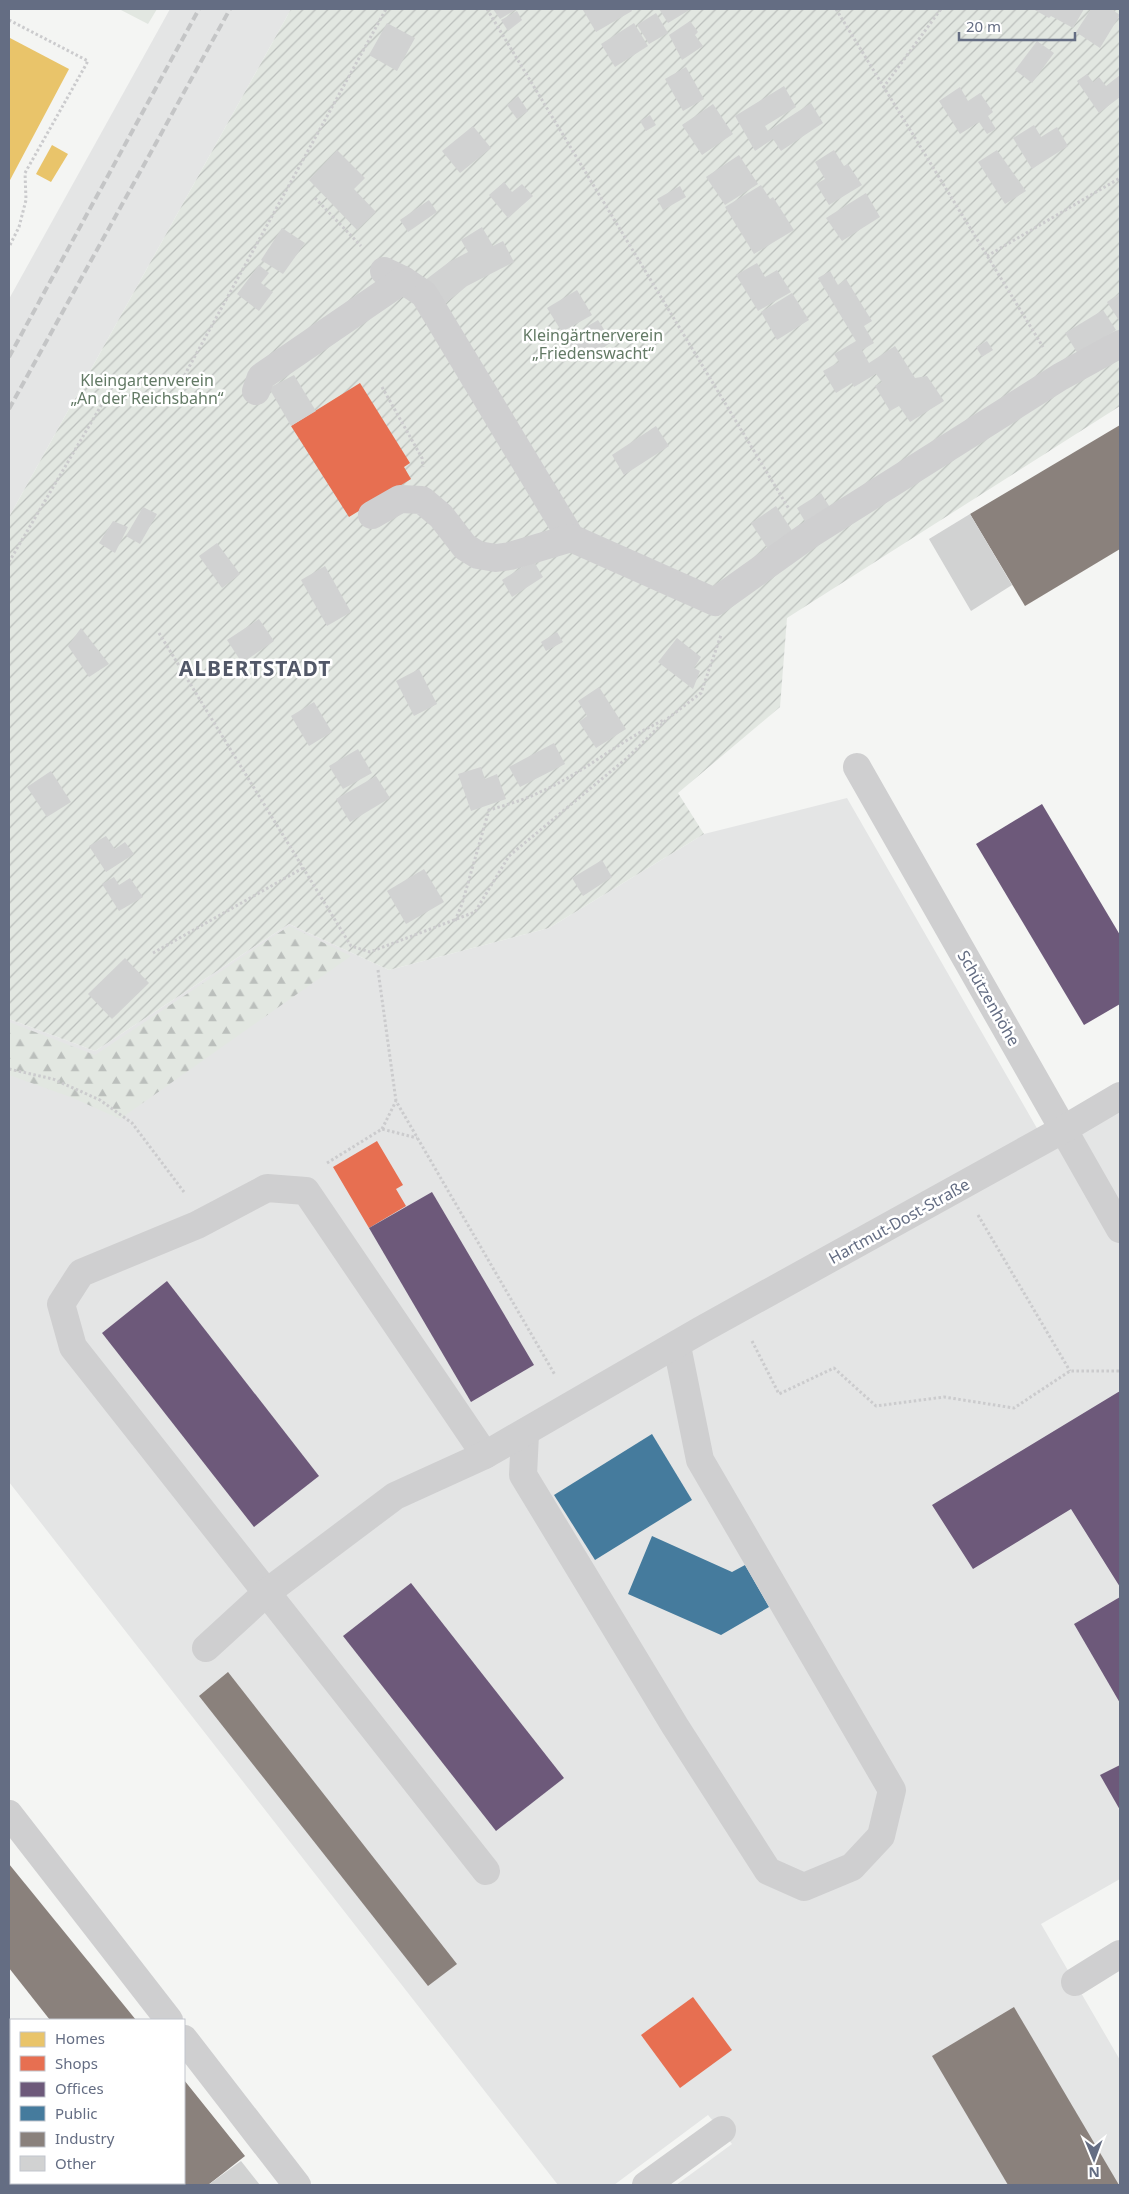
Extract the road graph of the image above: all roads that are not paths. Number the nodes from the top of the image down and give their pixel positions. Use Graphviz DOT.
graph roads {
  1 [pos="1120,344"];
  2 [pos="256,391"];
  3 [pos="372,515"];
  4 [pos="571,538"];
  5 [pos="857,767"];
  6 [pos="1120,1096"];
  7 [pos="1064,1129"];
  8 [pos="1120,1229"];
  9 [pos="676,1346"];
  10 [pos="525,1434"];
  11 [pos="485,1456"];
  12 [pos="266,1593"];
  13 [pos="206,1648"];
  14 [pos="9,1814"];
  15 [pos="486,1871"];
  16 [pos="1120,1954"];
  17 [pos="1075,1982"];
  18 [pos="168,2019"];
  19 [pos="185,2040"];
  20 [pos="722,2130"];
  21 [pos="297,2185"];
  22 [pos="646,2185"];
  1 -- 4 [label="street"];
  2 -- 4 [label="street"];
  3 -- 4 [label="street"];
  5 -- 7 [label="street, Schützenhöhe"];
  6 -- 7 [label="street, Hartmut-Dost-Straße"];
  7 -- 8 [label="street, Schützenhöhe"];
  7 -- 9 [label="street, Hartmut-Dost-Straße"];
  9 -- 10 [label="street, Hartmut-Dost-Straße"];
  9 -- 10 [label="street"];
  10 -- 11 [label="street, Hartmut-Dost-Straße"];
  11 -- 12 [label="street, Hartmut-Dost-Straße"];
  11 -- 12 [label="street"];
  12 -- 13 [label="street, Hartmut-Dost-Straße"];
  12 -- 15 [label="street"];
  14 -- 18 [label="street"];
  16 -- 17 [label="street"];
  19 -- 21 [label="street"];
  20 -- 22 [label="street"];
}
